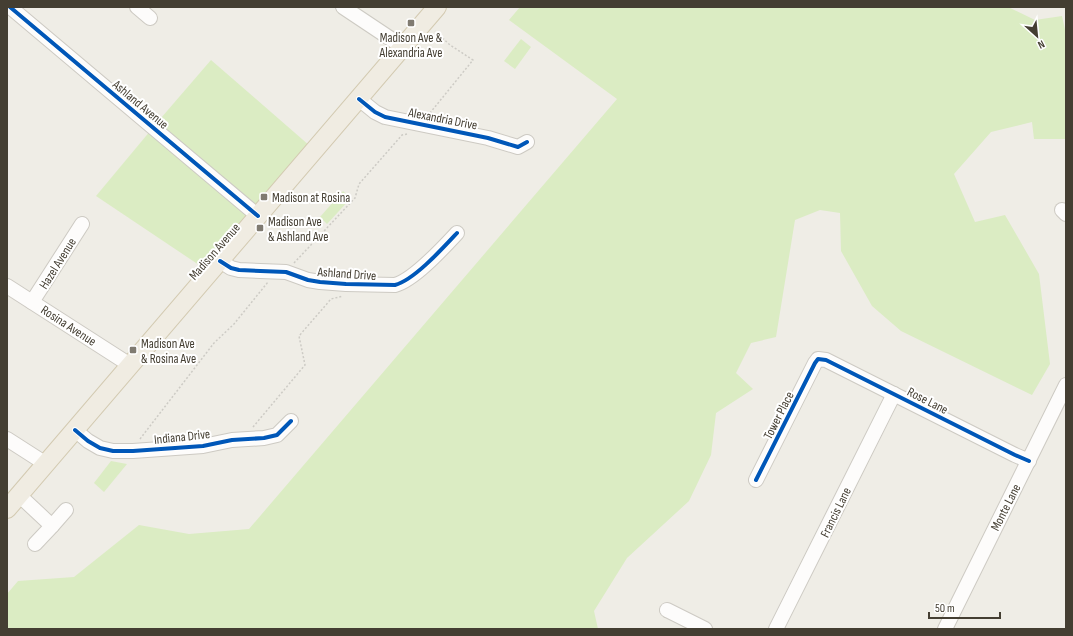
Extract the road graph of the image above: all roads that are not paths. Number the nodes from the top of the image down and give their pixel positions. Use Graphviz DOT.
graph roads {
  1 [pos="10,7"];
  2 [pos="137,7"];
  3 [pos="343,7"];
  4 [pos="437,7"];
  5 [pos="150,18"];
  6 [pos="403,47"];
  7 [pos="359,99"];
  8 [pos="527,142"];
  9 [pos="258,216"];
  10 [pos="82,224"];
  11 [pos="458,234"];
  12 [pos="220,261"];
  13 [pos="7,286"];
  14 [pos="32,302"];
  15 [pos="818,359"];
  16 [pos="130,365"];
  17 [pos="1066,385"];
  18 [pos="894,394"];
  19 [pos="291,421"];
  20 [pos="75,430"];
  21 [pos="7,439"];
  22 [pos="1029,460"];
  23 [pos="46,464"];
  24 [pos="756,480"];
  25 [pos="19,495"];
  26 [pos="7,509"];
  27 [pos="66,510"];
  28 [pos="52,526"];
  29 [pos="35,544"];
  30 [pos="667,610"];
  31 [pos="705,629"];
  32 [pos="776,629"];
  33 [pos="945,629"];
  1 -- 9 [label="street, Ashland Avenue"];
  2 -- 5 [label="street"];
  3 -- 6 [label="street"];
  4 -- 6 [label="main road, Madison Avenue"];
  6 -- 7 [label="main road, Madison Avenue"];
  7 -- 8 [label="street, Alexandria Drive"];
  7 -- 9 [label="main road, Madison Avenue"];
  9 -- 12 [label="main road, Madison Avenue"];
  10 -- 14 [label="street, Hazel Avenue"];
  11 -- 12 [label="street, Ashland Drive"];
  12 -- 16 [label="main road, Madison Avenue"];
  13 -- 14 [label="street, Rosina Avenue"];
  14 -- 16 [label="street, Rosina Avenue"];
  15 -- 18 [label="street, Rose Lane"];
  15 -- 24 [label="street, Tower Place"];
  16 -- 20 [label="main road, Madison Avenue"];
  17 -- 22 [label="street, Monte Lane"];
  18 -- 22 [label="street, Rose Lane"];
  18 -- 32 [label="street, Francis Lane"];
  19 -- 20 [label="street, Indiana Drive"];
  20 -- 23 [label="main road, Madison Avenue"];
  21 -- 23 [label="street"];
  22 -- 33 [label="street, Monte Lane"];
  23 -- 25 [label="main road, Madison Avenue"];
  25 -- 26 [label="main road, Madison Avenue"];
  25 -- 28 [label="street"];
  27 -- 28 [label="street"];
  28 -- 29 [label="street"];
  30 -- 31 [label="street"];
}
